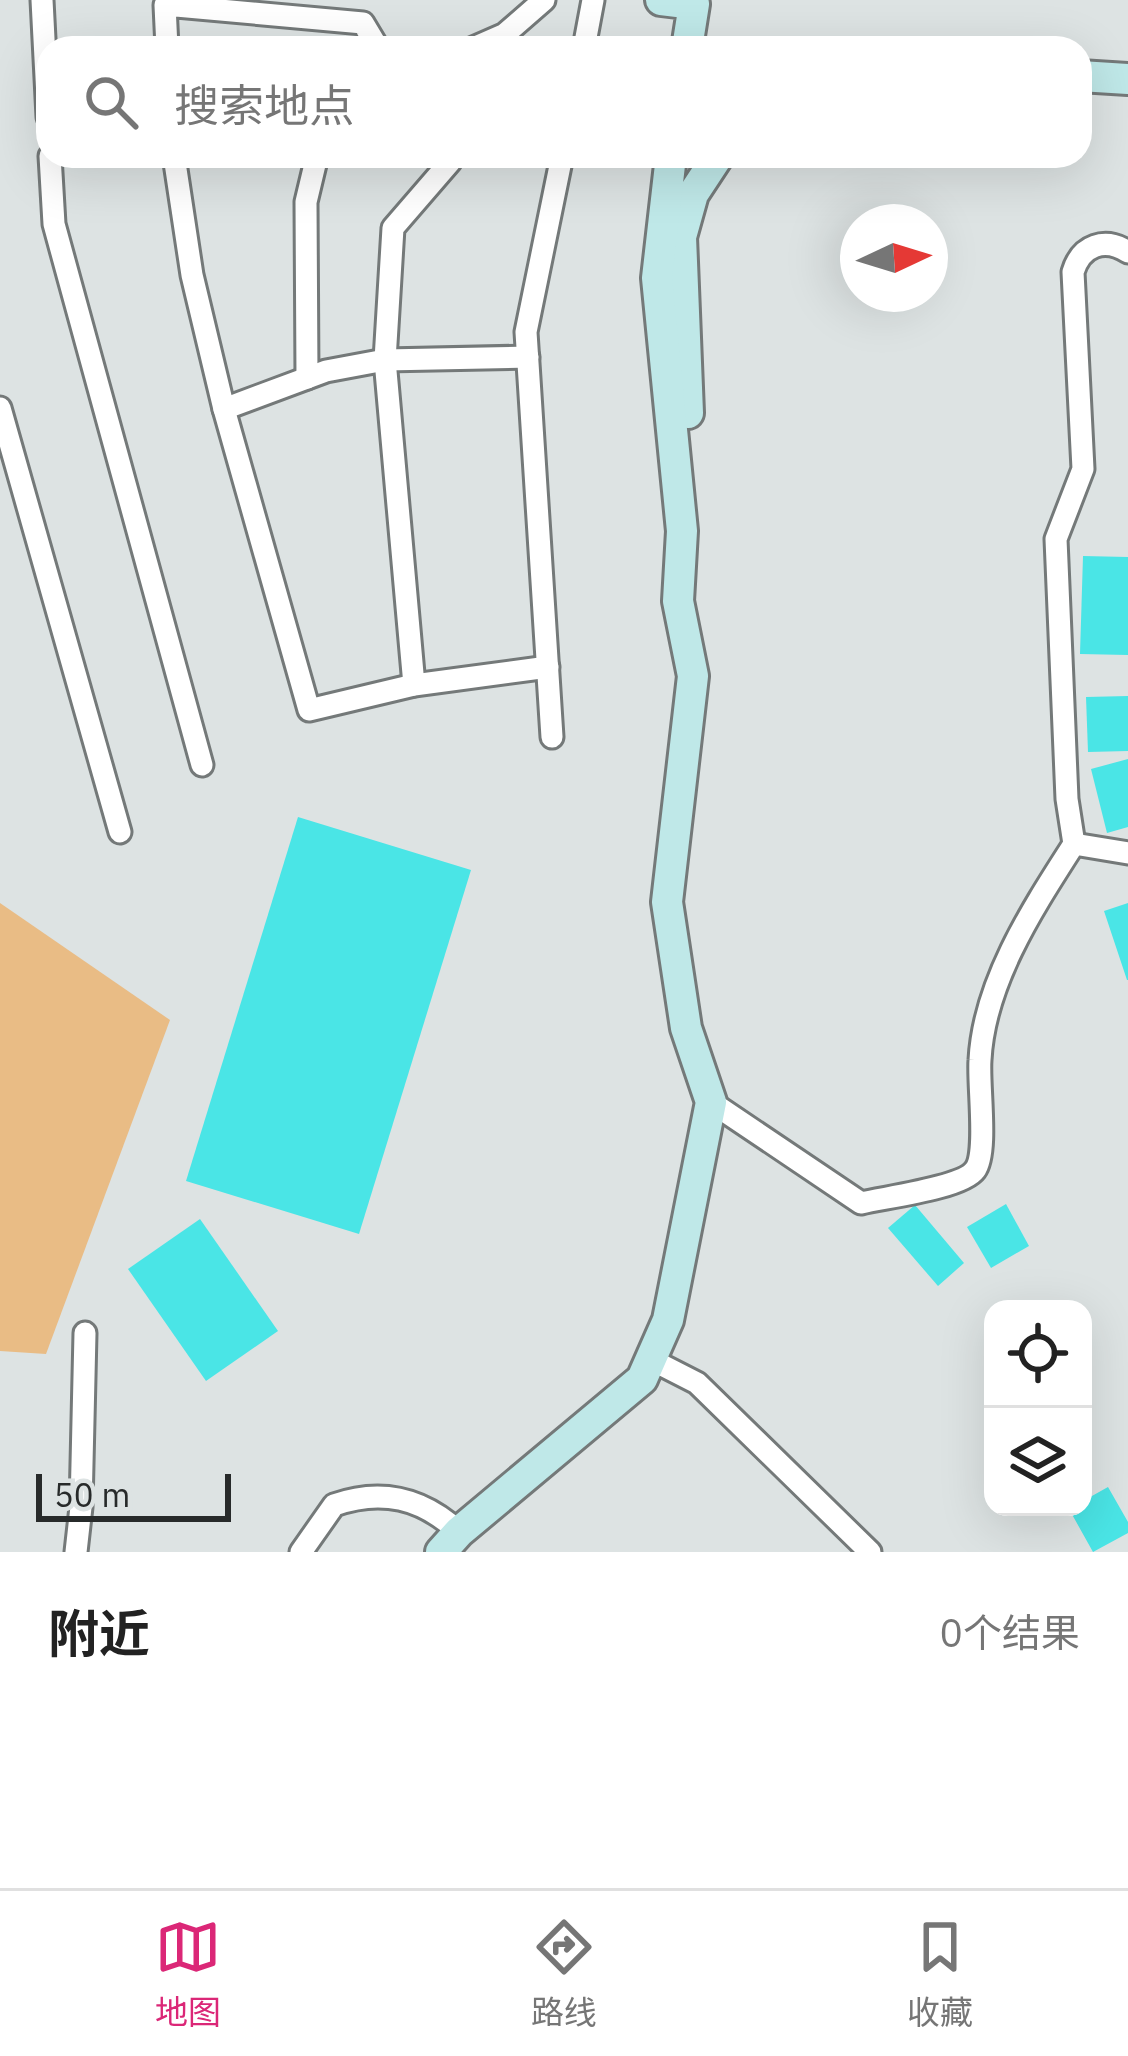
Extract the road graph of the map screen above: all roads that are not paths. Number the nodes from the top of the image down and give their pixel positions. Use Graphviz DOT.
graph roads {
  1 [pos="41,0"];
  2 [pos="544,0"];
  3 [pos="593,0"];
  4 [pos="661,0"];
  5 [pos="695,2"];
  6 [pos="43,36"];
  7 [pos="166,36"];
  8 [pos="371,36"];
  9 [pos="501,36"];
  10 [pos="586,36"];
  11 [pos="689,36"];
  12 [pos="1092,77"];
  13 [pos="1128,79"];
  14 [pos="51,168"];
  15 [pos="176,168"];
  16 [pos="314,168"];
  17 [pos="446,168"];
  18 [pos="560,168"];
  19 [pos="670,168"];
  20 [pos="710,168"];
  21 [pos="1128,252"];
  22 [pos="528,357"];
  23 [pos="385,360"];
  24 [pos="307,378"];
  25 [pos="0,408"];
  26 [pos="224,409"];
  27 [pos="678,601"];
  28 [pos="548,668"];
  29 [pos="414,685"];
  30 [pos="552,736"];
  31 [pos="202,765"];
  32 [pos="120,832"];
  33 [pos="1074,844"];
  34 [pos="1128,853"];
  35 [pos="711,1102"];
  36 [pos="85,1333"];
  37 [pos="650,1360"];
  38 [pos="450,1542"];
  39 [pos="76,1552"];
  40 [pos="301,1552"];
  41 [pos="870,1552"];
  1 -- 6 [label="street"];
  2 -- 9 [label="street"];
  3 -- 10 [label="street"];
  4 -- 5 [label="street"];
  5 -- 11 [label="street"];
  7 -- 8 [label="street"];
  12 -- 13 [label="street"];
  14 -- 31 [label="street"];
  15 -- 26 [label="street"];
  16 -- 24 [label="street"];
  17 -- 23 [label="street"];
  18 -- 22 [label="street"];
  19 -- 27 [label="street"];
  20 -- 27 [label="street"];
  21 -- 33 [label="street"];
  22 -- 23 [label="street"];
  22 -- 28 [label="street"];
  23 -- 24 [label="street"];
  23 -- 29 [label="street"];
  24 -- 26 [label="street"];
  25 -- 32 [label="street"];
  26 -- 29 [label="street"];
  27 -- 35 [label="street"];
  28 -- 29 [label="street"];
  28 -- 30 [label="street"];
  33 -- 34 [label="street"];
  33 -- 35 [label="street"];
  35 -- 37 [label="street"];
  36 -- 39 [label="street"];
  37 -- 38 [label="street"];
  37 -- 41 [label="street"];
  38 -- 40 [label="street"];
}
